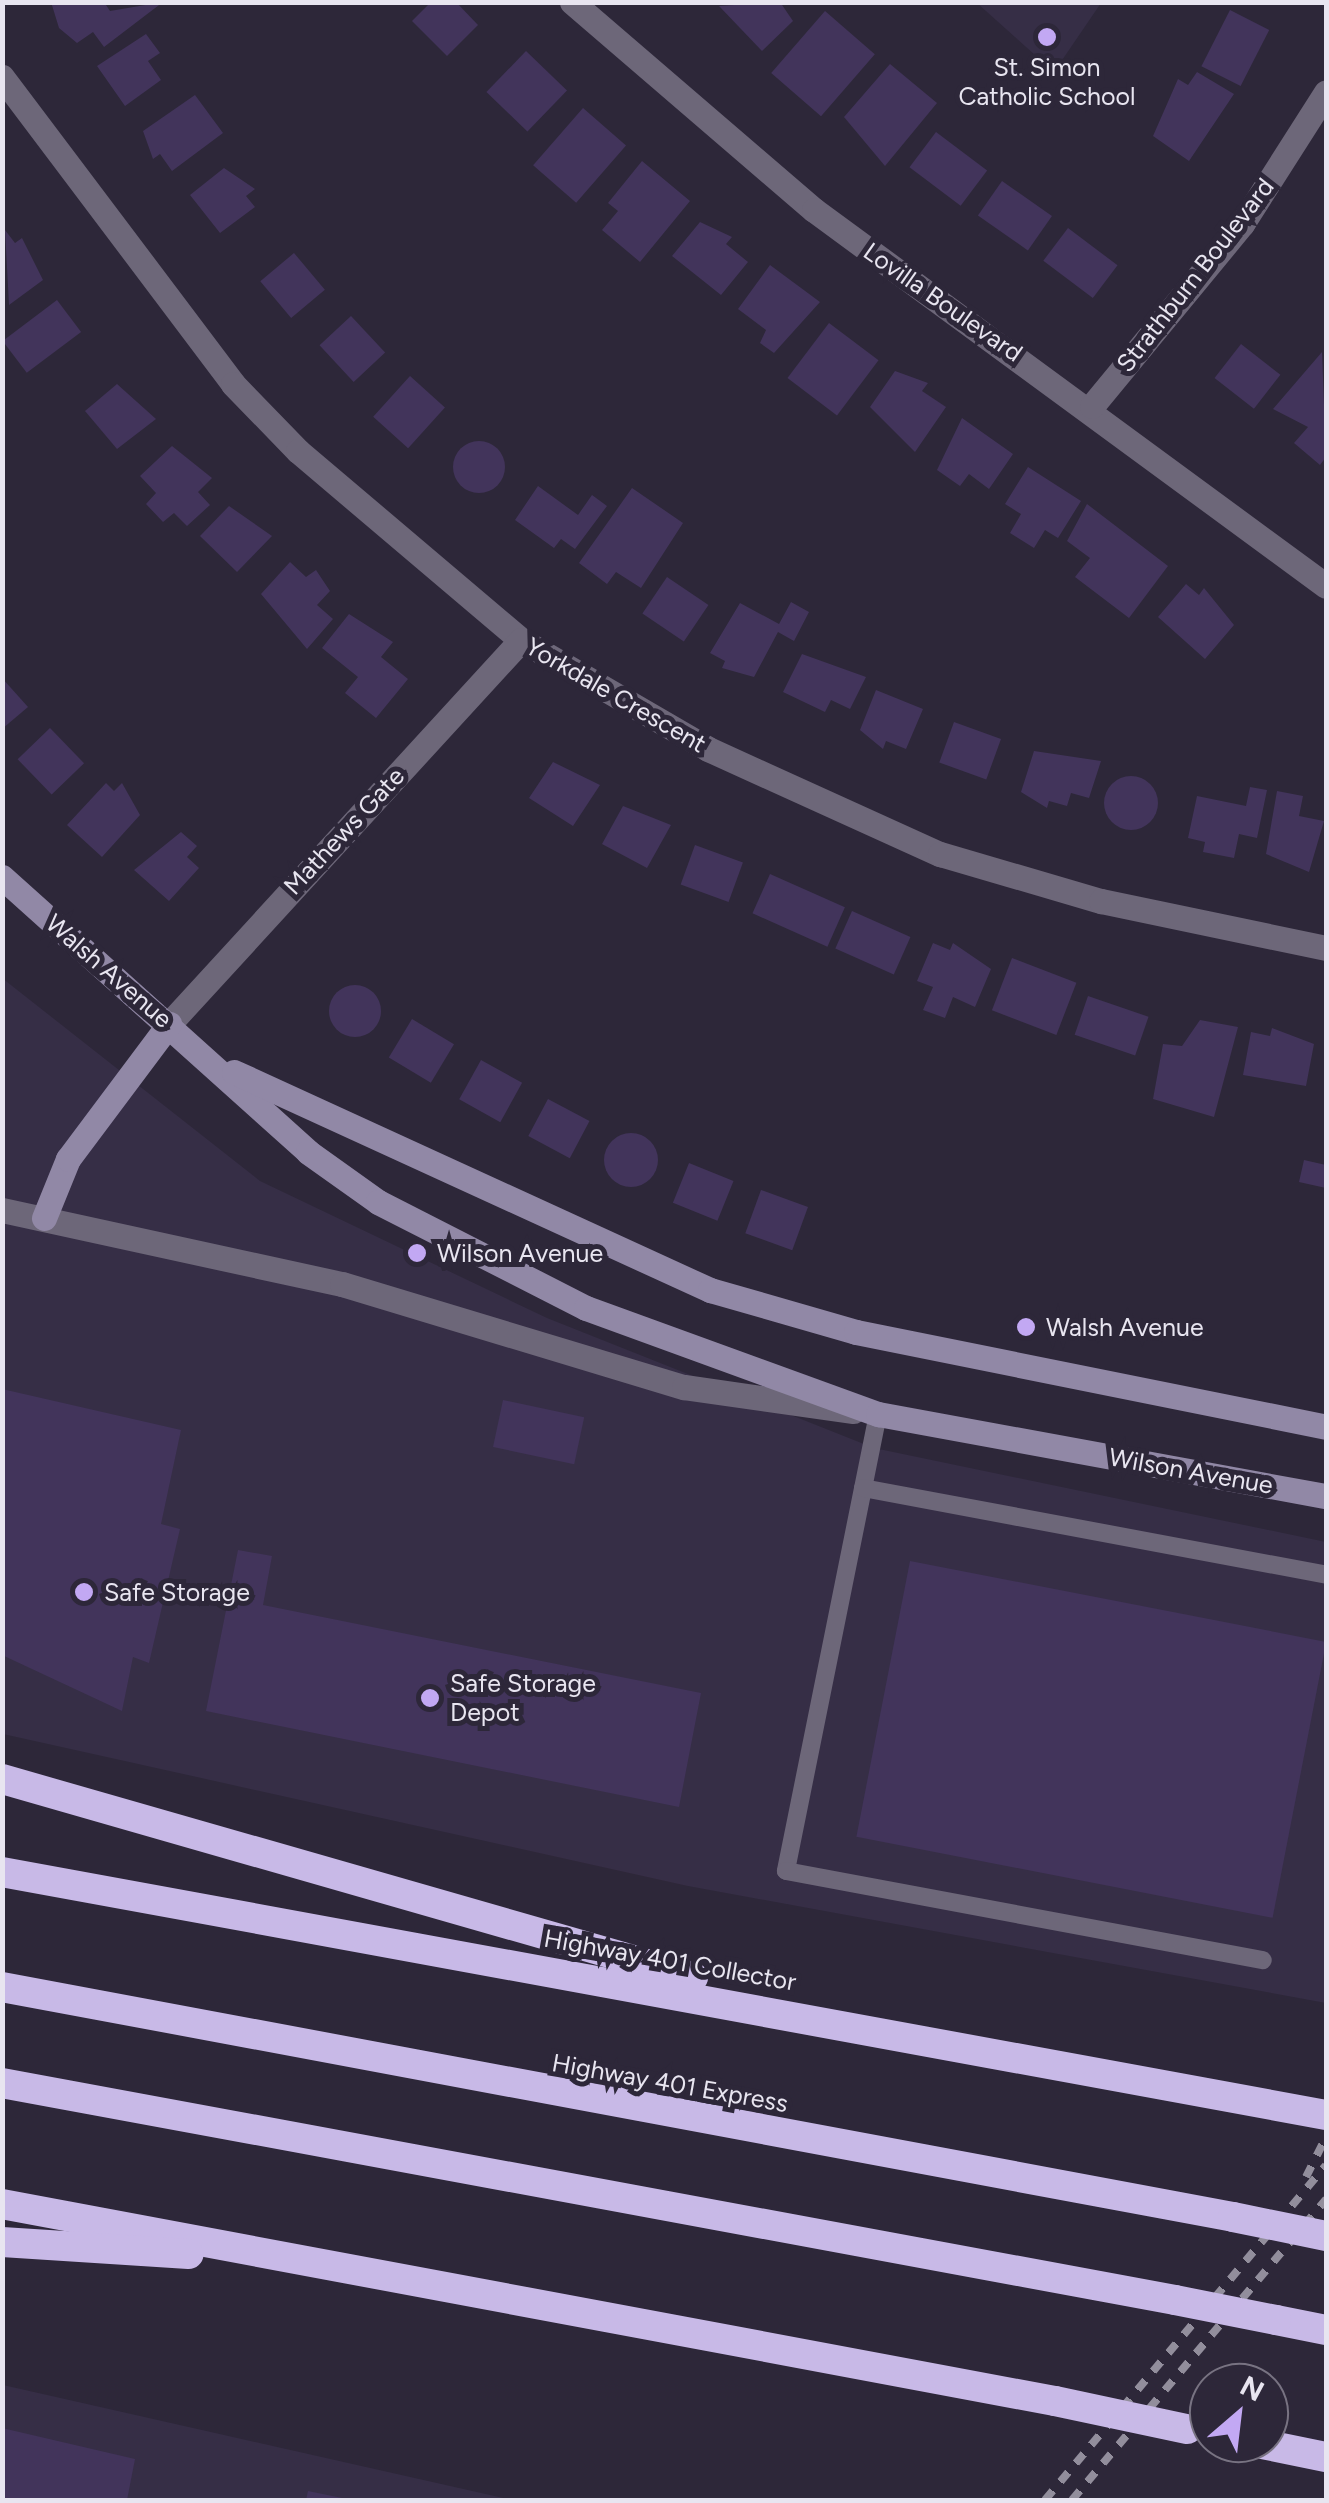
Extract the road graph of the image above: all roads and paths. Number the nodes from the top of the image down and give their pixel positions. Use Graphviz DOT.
graph roads {
  1 [pos="572,2"];
  2 [pos="2,77"];
  3 [pos="1326,92"];
  4 [pos="1092,406"];
  5 [pos="1326,586"];
  6 [pos="521,640"];
  7 [pos="2,877"];
  8 [pos="1326,948"];
  9 [pos="169,1024"];
  10 [pos="216,1064"];
  11 [pos="2,1210"];
  12 [pos="44,1218"];
  13 [pos="878,1414"];
  14 [pos="1326,1428"];
  15 [pos="863,1488"];
  16 [pos="1326,1496"];
  17 [pos="1326,1575"];
  18 [pos="2,1779"];
  19 [pos="2,1872"];
  20 [pos="1263,1960"];
  21 [pos="2,1987"];
  22 [pos="865,2025"];
  23 [pos="2,2083"];
  24 [pos="1317,2114"];
  25 [pos="2,2204"];
  26 [pos="1326,2236"];
  27 [pos="2,2242"];
  28 [pos="336,2264"];
  29 [pos="1326,2330"];
  30 [pos="1189,2429"];
  31 [pos="1289,2449"];
  32 [pos="1326,2457"];
  1 -- 4 [label="street, Lovilla Boulevard"];
  2 -- 6 [label="street, Yorkdale Crescent"];
  3 -- 4 [label="street, Strathburn Boulevard"];
  4 -- 5 [label="street, Lovilla Boulevard"];
  6 -- 8 [label="street, Yorkdale Crescent"];
  6 -- 9 [label="street, Mathews Gate"];
  7 -- 9 [label="main road, Walsh Avenue"];
  9 -- 10 [label="main road, Walsh Avenue"];
  9 -- 12 [label="main road"];
  10 -- 13 [label="main road, Walsh Avenue"];
  10 -- 14 [label="main road, Walsh Avenue"];
  11 -- 12 [label="street, Wilson Avenue"];
  12 -- 13 [label="street, Wilson Avenue"];
  13 -- 15 [label="lane"];
  13 -- 16 [label="main road, Wilson Avenue"];
  15 -- 17 [label="lane"];
  15 -- 20 [label="lane"];
  18 -- 22 [label="highway"];
  19 -- 22 [label="highway, Highway 401 Collector"];
  21 -- 26 [label="highway, Highway 401 Express, bridge"];
  22 -- 24 [label="highway, Highway 401 Collector"];
  23 -- 29 [label="highway, bridge"];
  25 -- 28 [label="highway"];
  27 -- 28 [label="highway"];
  28 -- 30 [label="highway, bridge"];
  31 -- 32 [label="highway"];
}
